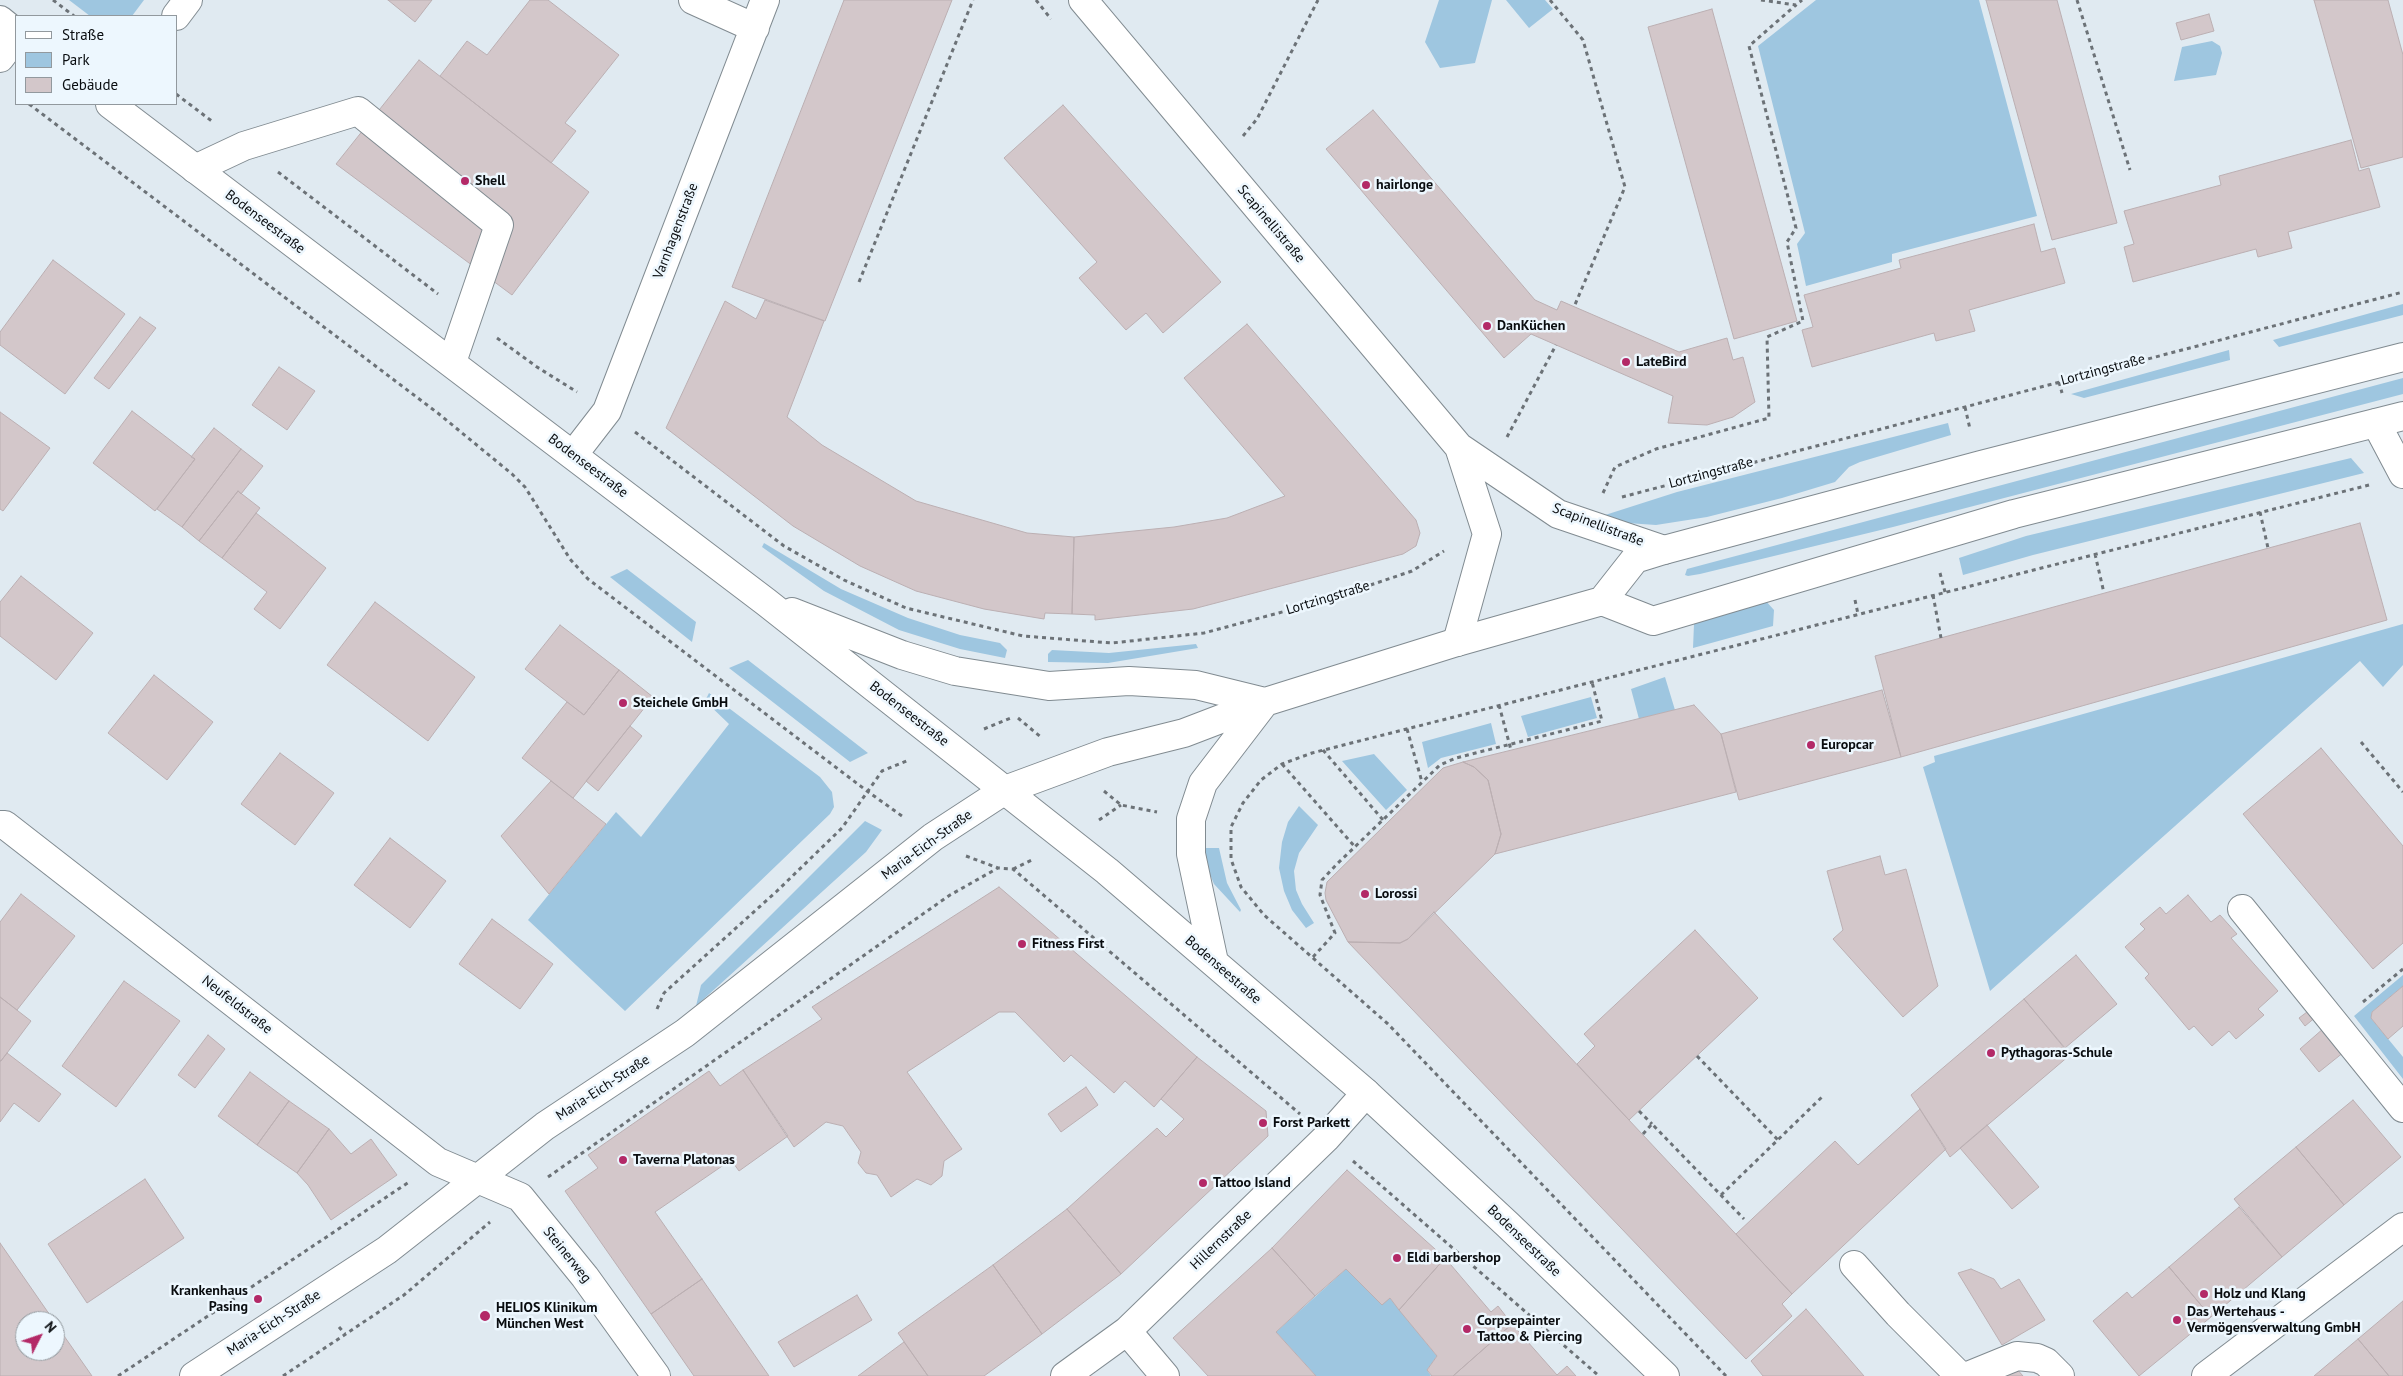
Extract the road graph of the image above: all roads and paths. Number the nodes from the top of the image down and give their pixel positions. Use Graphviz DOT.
graph roads {
  1 [pos="53,0"];
  2 [pos="188,0"];
  3 [pos="693,0"];
  4 [pos="765,0"];
  5 [pos="973,0"];
  6 [pos="1084,0"];
  7 [pos="1318,0"];
  8 [pos="1550,0"];
  9 [pos="1761,0"];
  10 [pos="1802,0"];
  11 [pos="2077,0"];
  12 [pos="1796,5"];
  13 [pos="73,15"];
  14 [pos="177,15"];
  15 [pos="0,20"];
  16 [pos="755,28"];
  17 [pos="15,32"];
  18 [pos="15,38"];
  19 [pos="0,58"];
  20 [pos="178,96"];
  21 [pos="30,105"];
  22 [pos="113,105"];
  23 [pos="244,146"];
  24 [pos="1221,164"];
  25 [pos="195,169"];
  26 [pos="2130,170"];
  27 [pos="859,282"];
  28 [pos="2403,292"];
  29 [pos="1574,307"];
  30 [pos="468,317"];
  31 [pos="1556,345"];
  32 [pos="2403,357"];
  33 [pos="452,362"];
  34 [pos="2059,382"];
  35 [pos="2062,393"];
  36 [pos="1965,407"];
  37 [pos="607,411"];
  38 [pos="2403,416"];
  39 [pos="2376,423"];
  40 [pos="1970,429"];
  41 [pos="1459,447"];
  42 [pos="573,455"];
  43 [pos="1490,469"];
  44 [pos="2403,474"];
  45 [pos="2374,483"];
  46 [pos="1617,498"];
  47 [pos="2260,512"];
  48 [pos="1558,514"];
  49 [pos="1487,534"];
  50 [pos="2268,548"];
  51 [pos="1664,550"];
  52 [pos="2095,554"];
  53 [pos="1939,568"];
  54 [pos="1945,592"];
  55 [pos="2104,593"];
  56 [pos="1933,595"];
  57 [pos="1855,600"];
  58 [pos="1602,601"];
  59 [pos="766,602"];
  60 [pos="1858,614"];
  61 [pos="1941,638"];
  62 [pos="1457,642"];
  63 [pos="1592,682"];
  64 [pos="1264,702"];
  65 [pos="1499,705"];
  66 [pos="1407,729"];
  67 [pos="1562,731"];
  68 [pos="1564,737"];
  69 [pos="2362,742"];
  70 [pos="1510,745"];
  71 [pos="1323,750"];
  72 [pos="1511,750"];
  73 [pos="1282,764"];
  74 [pos="1422,782"];
  75 [pos="1005,790"];
  76 [pos="2403,792"];
  77 [pos="1383,820"];
  78 [pos="0,826"];
  79 [pos="1355,847"];
  80 [pos="1013,869"];
  81 [pos="2242,909"];
  82 [pos="1313,957"];
  83 [pos="1214,962"];
  84 [pos="2403,969"];
  85 [pos="655,1013"];
  86 [pos="2336,1025"];
  87 [pos="1697,1056"];
  88 [pos="1366,1093"];
  89 [pos="1822,1097"];
  90 [pos="2403,1108"];
  91 [pos="1639,1111"];
  92 [pos="1652,1124"];
  93 [pos="1643,1134"];
  94 [pos="1778,1140"];
  95 [pos="438,1162"];
  96 [pos="477,1180"];
  97 [pos="1721,1195"];
  98 [pos="520,1197"];
  99 [pos="1744,1219"];
  100 [pos="2403,1227"];
  101 [pos="1854,1265"];
  102 [pos="213,1313"];
  103 [pos="216,1318"];
  104 [pos="339,1327"];
  105 [pos="1127,1332"];
  106 [pos="345,1334"];
  107 [pos="118,1376"];
  108 [pos="194,1376"];
  109 [pos="283,1376"];
  110 [pos="656,1376"];
  111 [pos="1065,1376"];
  112 [pos="1165,1376"];
  113 [pos="1664,1376"];
  114 [pos="1726,1376"];
  115 [pos="1960,1376"];
  116 [pos="1968,1376"];
  117 [pos="2060,1376"];
  118 [pos="2206,1376"];
  1 -- 13 [label="path"];
  2 -- 14 [label="main road"];
  3 -- 16 [label="main road"];
  4 -- 16 [label="main road, Varnhagenstraße"];
  5 -- 27 [label="path"];
  6 -- 24 [label="main road, Scapinellistraße"];
  7 -- 24 [label="path"];
  8 -- 29 [label="path"];
  9 -- 12 [label="path"];
  10 -- 12 [label="path"];
  11 -- 26 [label="path"];
  12 -- 48 [label="path"];
  15 -- 17 [label="main road"];
  16 -- 37 [label="main road, Varnhagenstraße"];
  18 -- 19 [label="main road"];
  20 -- 23 [label="path, Lortzingstraße"];
  21 -- 85 [label="path"];
  22 -- 25 [label="main road, Bodenseestraße"];
  23 -- 25 [label="main road"];
  23 -- 30 [label="path, Lortzingstraße"];
  23 -- 30 [label="main road"];
  24 -- 41 [label="main road, Scapinellistraße"];
  25 -- 33 [label="main road, Bodenseestraße"];
  28 -- 34 [label="path, Lortzingstraße"];
  30 -- 33 [label="main road"];
  30 -- 37 [label="path, Lortzingstraße"];
  31 -- 43 [label="path"];
  32 -- 51 [label="main road"];
  33 -- 42 [label="main road, Bodenseestraße"];
  34 -- 35 [label="path"];
  34 -- 36 [label="path, Lortzingstraße"];
  36 -- 40 [label="path"];
  36 -- 46 [label="path, Lortzingstraße"];
  37 -- 42 [label="main road, Varnhagenstraße"];
  37 -- 49 [label="path, Lortzingstraße"];
  38 -- 39 [label="main road"];
  39 -- 44 [label="main road"];
  39 -- 58 [label="main road"];
  41 -- 43 [label="main road, Scapinellistraße"];
  41 -- 49 [label="main road, Scapinellistraße"];
  42 -- 59 [label="main road, Bodenseestraße"];
  43 -- 48 [label="main road, Scapinellistraße"];
  45 -- 47 [label="path"];
  47 -- 50 [label="path"];
  47 -- 52 [label="path"];
  48 -- 51 [label="main road, Scapinellistraße"];
  49 -- 62 [label="main road"];
  51 -- 58 [label="main road"];
  52 -- 54 [label="path"];
  52 -- 55 [label="path"];
  53 -- 54 [label="path"];
  54 -- 56 [label="path"];
  56 -- 60 [label="path"];
  56 -- 61 [label="path"];
  57 -- 60 [label="path"];
  58 -- 62 [label="main road"];
  59 -- 64 [label="main road"];
  59 -- 75 [label="main road, Bodenseestraße"];
  60 -- 65 [label="path"];
  62 -- 64 [label="main road"];
  63 -- 67 [label="path"];
  64 -- 75 [label="main road"];
  64 -- 83 [label="main road"];
  65 -- 66 [label="path"];
  65 -- 70 [label="path"];
  66 -- 71 [label="path"];
  66 -- 74 [label="path"];
  67 -- 68 [label="path"];
  67 -- 70 [label="path"];
  69 -- 76 [label="path"];
  70 -- 72 [label="path"];
  70 -- 74 [label="path"];
  71 -- 73 [label="path"];
  71 -- 77 [label="path"];
  73 -- 79 [label="path"];
  73 -- 82 [label="path"];
  74 -- 77 [label="path"];
  75 -- 83 [label="main road, Bodenseestraße"];
  75 -- 96 [label="main road, Maria-Eich-Straße"];
  77 -- 79 [label="path"];
  78 -- 95 [label="main road, Neufeldstraße"];
  79 -- 82 [label="path"];
  80 -- 98 [label="path"];
  81 -- 86 [label="main road"];
  82 -- 114 [label="path"];
  83 -- 88 [label="main road, Bodenseestraße"];
  84 -- 86 [label="path"];
  86 -- 90 [label="main road"];
  87 -- 94 [label="path"];
  88 -- 105 [label="main road, Hillernstraße"];
  88 -- 113 [label="main road, Bodenseestraße"];
  89 -- 94 [label="path"];
  91 -- 92 [label="path"];
  92 -- 93 [label="path"];
  92 -- 97 [label="path"];
  94 -- 97 [label="path"];
  95 -- 96 [label="main road, Neufeldstraße"];
  95 -- 102 [label="path"];
  96 -- 98 [label="main road, Steinerweg"];
  96 -- 108 [label="main road, Maria-Eich-Straße"];
  97 -- 99 [label="path"];
  98 -- 106 [label="path"];
  98 -- 110 [label="main road, Steinerweg"];
  100 -- 118 [label="main road"];
  101 -- 115 [label="main road"];
  102 -- 103 [label="path"];
  102 -- 107 [label="path"];
  104 -- 106 [label="path"];
  105 -- 111 [label="main road, Hillernstraße"];
  105 -- 112 [label="main road"];
  106 -- 109 [label="path"];
  116 -- 117 [label="main road"];
}
